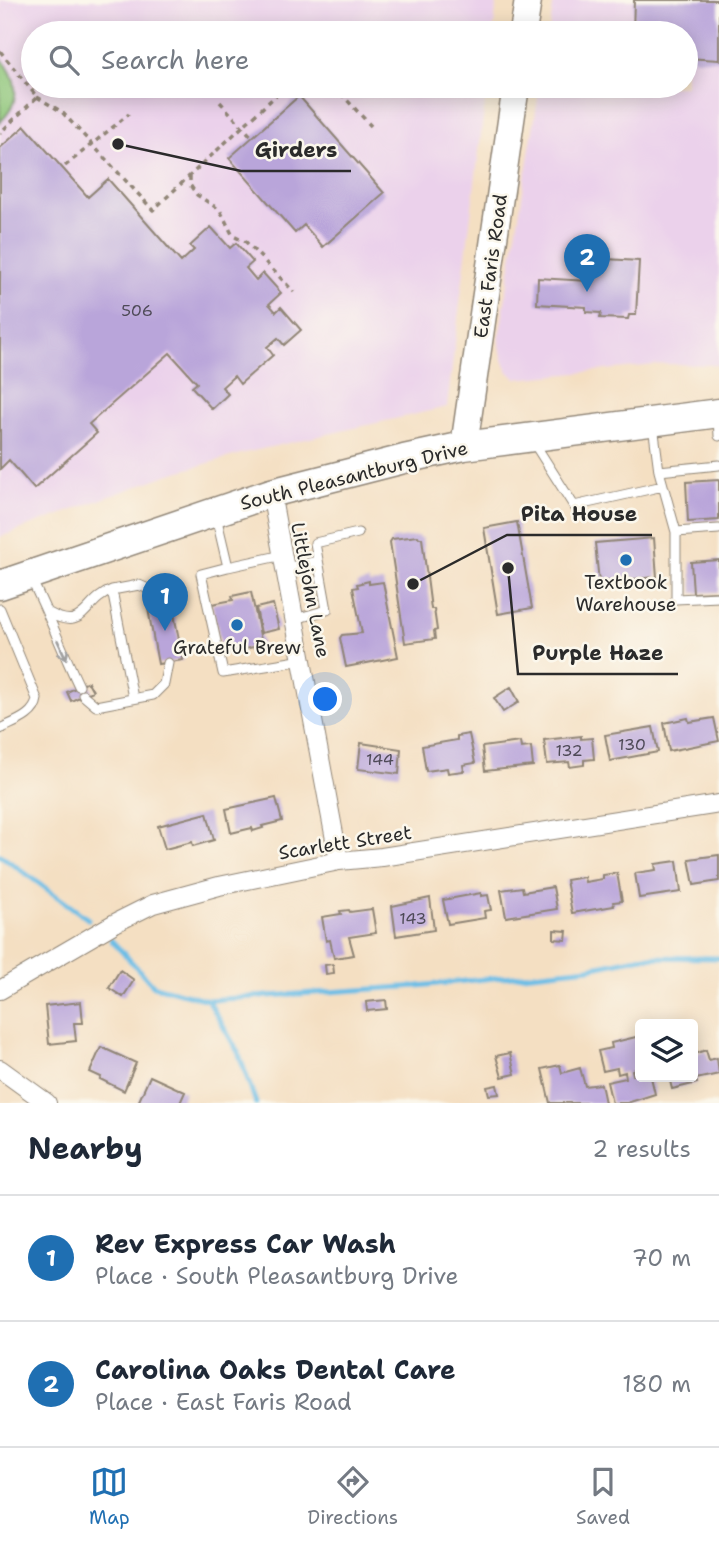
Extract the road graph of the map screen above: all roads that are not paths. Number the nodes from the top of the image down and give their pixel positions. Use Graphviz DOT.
graph roads {
  1 [pos="528,0"];
  2 [pos="525,21"];
  3 [pos="514,98"];
  4 [pos="652,421"];
  5 [pos="719,421"];
  6 [pos="531,437"];
  7 [pos="464,446"];
  8 [pos="719,465"];
  9 [pos="659,471"];
  10 [pos="663,486"];
  11 [pos="271,492"];
  12 [pos="215,511"];
  13 [pos="719,529"];
  14 [pos="676,531"];
  15 [pos="358,533"];
  16 [pos="318,561"];
  17 [pos="284,562"];
  18 [pos="228,567"];
  19 [pos="29,574"];
  20 [pos="0,585"];
  21 [pos="112,590"];
  22 [pos="719,597"];
  23 [pos="158,601"];
  24 [pos="0,609"];
  25 [pos="49,613"];
  26 [pos="295,619"];
  27 [pos="303,660"];
  28 [pos="168,663"];
  29 [pos="133,698"];
  30 [pos="0,729"];
  31 [pos="719,804"];
  32 [pos="338,861"];
  33 [pos="0,990"];
  34 [pos="0,1069"];
  35 [pos="47,1103"];
  1 -- 2 [label="main road"];
  3 -- 7 [label="main road, East Faris Road"];
  4 -- 5 [label="main road, South Pleasantburg Drive"];
  4 -- 6 [label="main road, South Pleasantburg Drive"];
  4 -- 9 [label="lane"];
  6 -- 7 [label="main road, South Pleasantburg Drive"];
  6 -- 10 [label="lane"];
  7 -- 11 [label="main road, South Pleasantburg Drive"];
  8 -- 9 [label="lane"];
  9 -- 10 [label="lane"];
  10 -- 14 [label="lane"];
  11 -- 12 [label="main road, South Pleasantburg Drive"];
  11 -- 17 [label="street, Littlejohn Lane"];
  12 -- 18 [label="lane"];
  12 -- 19 [label="main road, South Pleasantburg Drive"];
  13 -- 14 [label="lane"];
  14 -- 22 [label="lane"];
  15 -- 16 [label="lane"];
  16 -- 17 [label="lane"];
  16 -- 26 [label="lane"];
  17 -- 18 [label="lane"];
  17 -- 26 [label="street, Littlejohn Lane"];
  18 -- 27 [label="lane"];
  19 -- 20 [label="main road, South Pleasantburg Drive"];
  19 -- 25 [label="lane"];
  21 -- 23 [label="lane"];
  21 -- 25 [label="lane"];
  21 -- 29 [label="lane"];
  24 -- 30 [label="lane"];
  25 -- 29 [label="lane, one-way"];
  26 -- 27 [label="street, Littlejohn Lane"];
  27 -- 32 [label="street, Littlejohn Lane"];
  28 -- 29 [label="lane"];
  31 -- 32 [label="street, Scarlett Street"];
  32 -- 33 [label="street, Scarlett Street"];
  34 -- 35 [label="street"];
}
